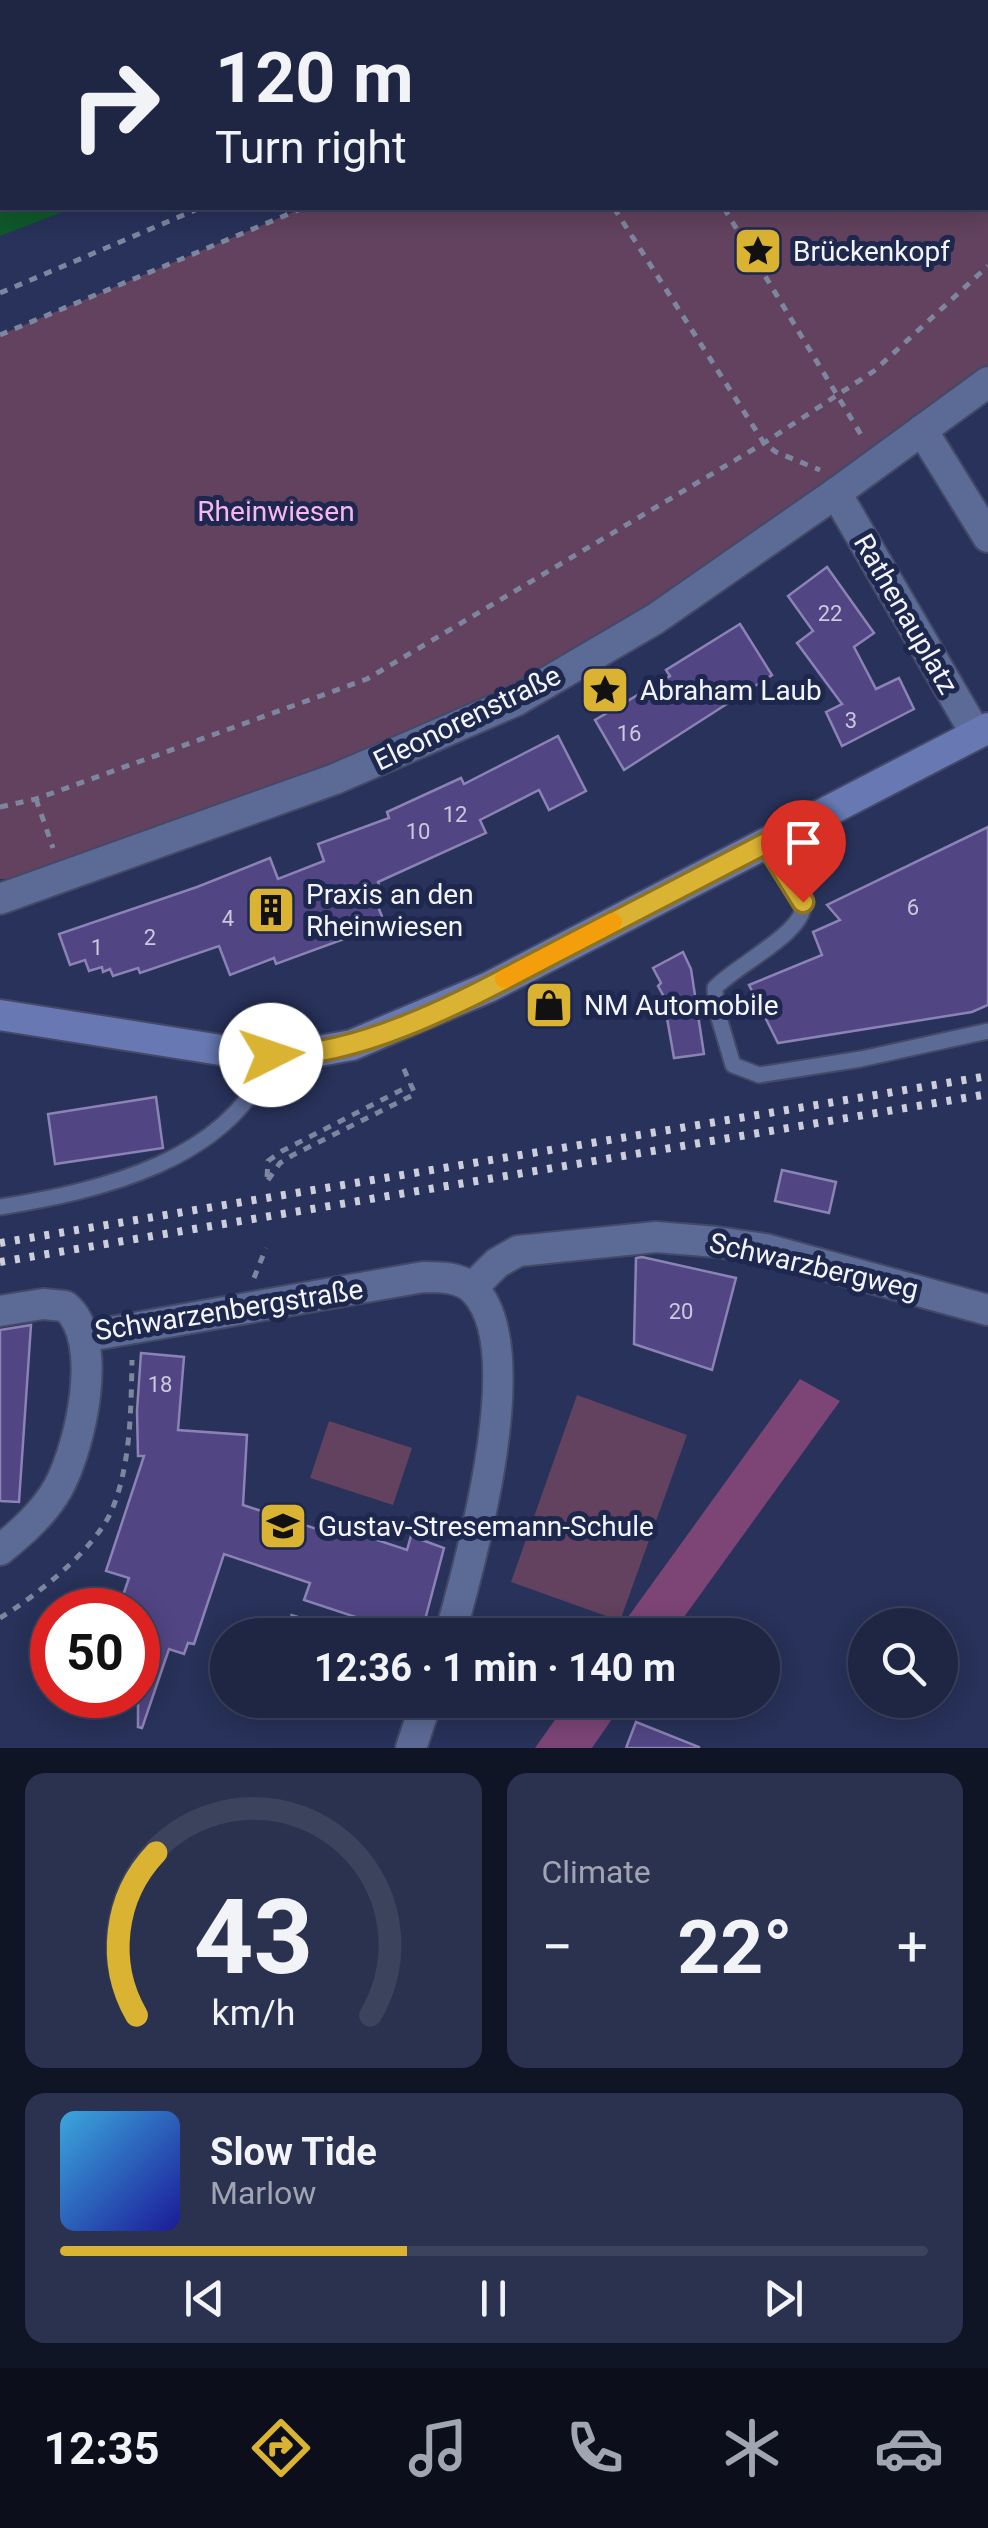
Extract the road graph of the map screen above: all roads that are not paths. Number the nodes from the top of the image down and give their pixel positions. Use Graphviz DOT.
graph roads {
  1 [pos="988,382"];
  2 [pos="922,430"];
  3 [pos="836,494"];
  4 [pos="988,537"];
  5 [pos="982,731"];
  6 [pos="766,843"];
  7 [pos="0,899"];
  8 [pos="0,1015"];
  9 [pos="988,1031"];
  10 [pos="271,1055"];
  11 [pos="0,1207"];
  12 [pos="473,1288"];
  13 [pos="0,1310"];
  14 [pos="988,1310"];
  15 [pos="83,1337"];
  16 [pos="0,1550"];
  17 [pos="455,1618"];
  18 [pos="421,1718"];
  19 [pos="410,1748"];
  1 -- 2 [label="street, Eleonorenstraße"];
  2 -- 3 [label="street, Eleonorenstraße"];
  2 -- 4 [label="street"];
  3 -- 5 [label="street, Rathenauplatz"];
  3 -- 7 [label="street, Eleonorenstraße"];
  5 -- 6 [label="main road"];
  6 -- 9 [label="lane"];
  6 -- 10 [label="main road"];
  8 -- 10 [label="main road"];
  10 -- 11 [label="lane"];
  12 -- 14 [label="street, Schwarzbergweg"];
  12 -- 15 [label="street, Schwarzenbergstraße"];
  12 -- 17 [label="street"];
  13 -- 15 [label="street, Schwarzenbergstraße"];
  15 -- 16 [label="street"];
  18 -- 19 [label="street"];
}
